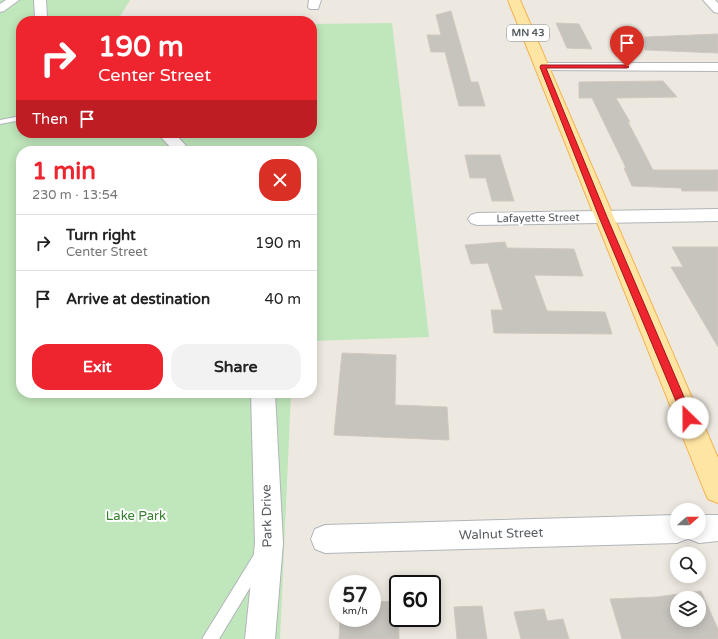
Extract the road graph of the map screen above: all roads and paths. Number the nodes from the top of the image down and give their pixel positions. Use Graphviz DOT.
graph roads {
  1 [pos="13,0"];
  2 [pos="40,0"];
  3 [pos="514,0"];
  4 [pos="709,0"];
  5 [pos="0,9"];
  6 [pos="718,10"];
  7 [pos="41,16"];
  8 [pos="543,67"];
  9 [pos="718,67"];
  10 [pos="16,119"];
  11 [pos="0,122"];
  12 [pos="170,138"];
  13 [pos="178,146"];
  14 [pos="718,215"];
  15 [pos="603,217"];
  16 [pos="478,219"];
  17 [pos="263,398"];
  18 [pos="718,490"];
  19 [pos="718,528"];
  20 [pos="670,529"];
  21 [pos="706,529"];
  22 [pos="325,539"];
  23 [pos="269,543"];
  24 [pos="210,639"];
  25 [pos="260,639"];
  1 -- 5 [label="street"];
  2 -- 7 [label="street"];
  3 -- 8 [label="main road, MN 43"];
  4 -- 6 [label="street"];
  8 -- 9 [label="street"];
  8 -- 15 [label="main road, MN 43"];
  10 -- 11 [label="lane"];
  12 -- 13 [label="street"];
  14 -- 15 [label="street, Lafayette Street"];
  15 -- 16 [label="street, Lafayette Street"];
  15 -- 18 [label="main road, MN 43"];
  17 -- 23 [label="street, Park Drive"];
  19 -- 21 [label="street"];
  20 -- 22 [label="street, Walnut Street"];
  23 -- 24 [label="lane"];
  23 -- 25 [label="street, Park Drive"];
}
